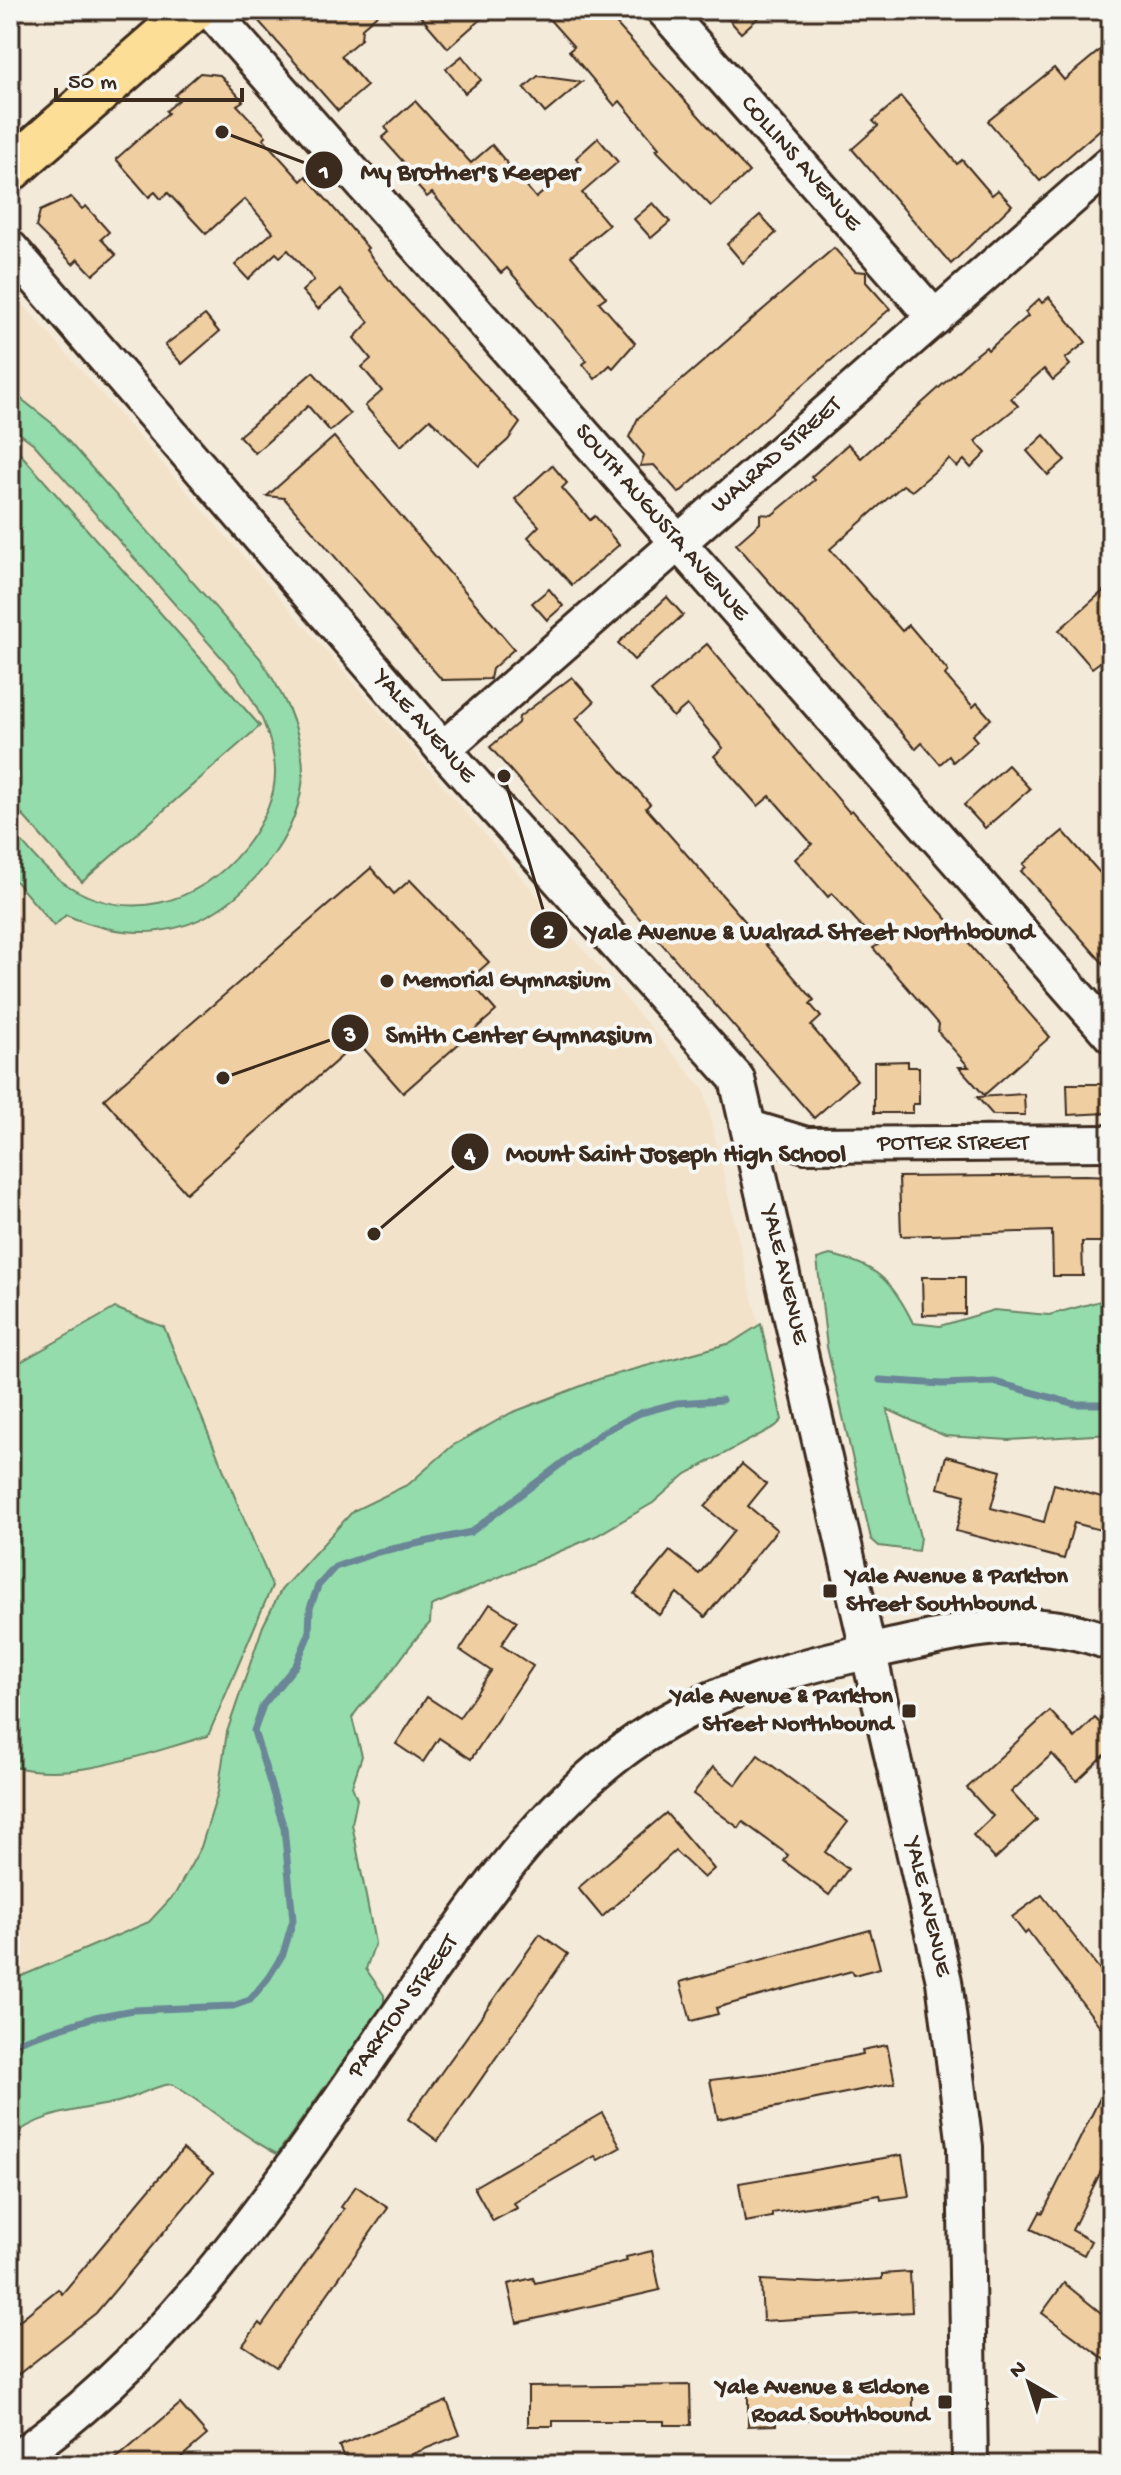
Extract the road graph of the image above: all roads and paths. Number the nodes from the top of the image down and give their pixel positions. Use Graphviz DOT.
graph roads {
  1 [pos="193,10"];
  2 [pos="210,10"];
  3 [pos="664,10"];
  4 [pos="1111,163"];
  5 [pos="10,170"];
  6 [pos="10,248"];
  7 [pos="935,318"];
  8 [pos="678,543"];
  9 [pos="443,749"];
  10 [pos="1111,1035"];
  11 [pos="750,1128"];
  12 [pos="1111,1143"];
  13 [pos="1111,1643"];
  14 [pos="869,1651"];
  15 [pos="10,2463"];
  16 [pos="970,2465"];
  1 -- 5 [label="main road"];
  2 -- 8 [label="street, SOUTH AUGUSTA AVENUE"];
  3 -- 7 [label="street, COLLINS AVENUE"];
  4 -- 7 [label="street, WALRAD STREET"];
  6 -- 9 [label="street, YALE AVENUE"];
  7 -- 8 [label="street, WALRAD STREET"];
  8 -- 9 [label="street, WALRAD STREET"];
  8 -- 10 [label="street, SOUTH AUGUSTA AVENUE"];
  9 -- 11 [label="street, YALE AVENUE"];
  11 -- 12 [label="street, POTTER STREET"];
  11 -- 14 [label="street, YALE AVENUE"];
  13 -- 14 [label="street, PARKTON STREET"];
  14 -- 15 [label="street, PARKTON STREET"];
  14 -- 16 [label="street, YALE AVENUE"];
}
